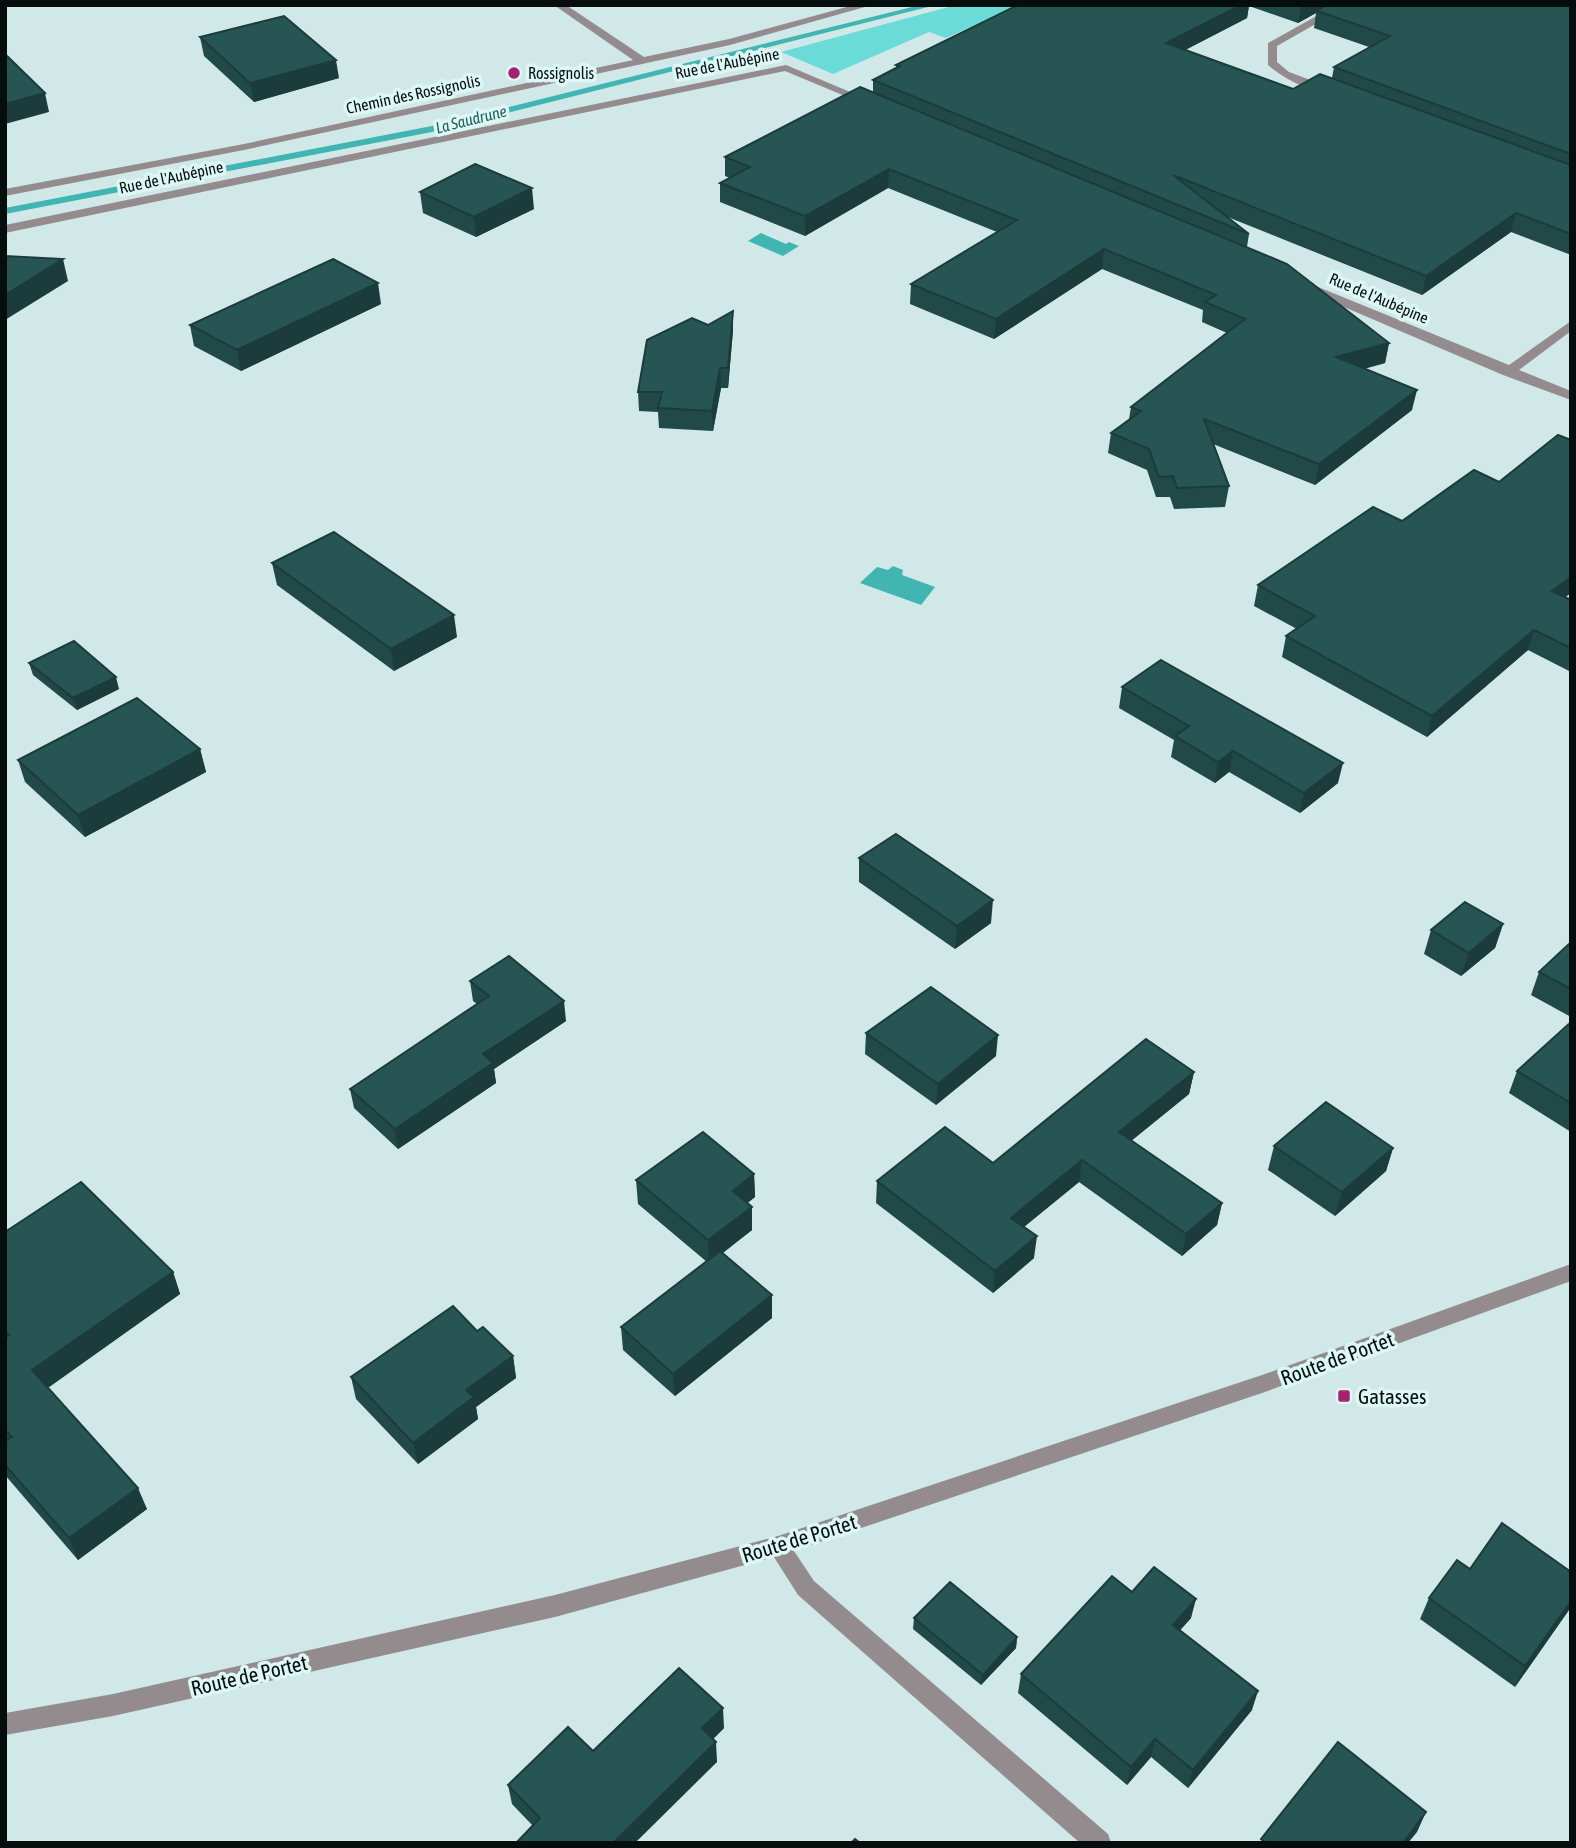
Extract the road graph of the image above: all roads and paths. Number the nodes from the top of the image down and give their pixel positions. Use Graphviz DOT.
graph roads {
  1 [pos="559,5"];
  2 [pos="867,5"];
  3 [pos="1344,5"];
  4 [pos="642,61"];
  5 [pos="1338,94"];
  6 [pos="875,105"];
  7 [pos="5,193"];
  8 [pos="5,229"];
  9 [pos="1294,281"];
  10 [pos="1571,325"];
  11 [pos="1508,372"];
  12 [pos="1571,396"];
  13 [pos="1571,1272"];
  14 [pos="778,1546"];
  15 [pos="5,1724"];
  16 [pos="1098,1843"];
  1 -- 4 [label="street"];
  2 -- 4 [label="street, Chemin des Rossignolis"];
  3 -- 5 [label="street"];
  4 -- 7 [label="street, Chemin des Rossignolis"];
  6 -- 8 [label="street, Rue de l'Aubépine"];
  9 -- 11 [label="street, Rue de l'Aubépine"];
  10 -- 11 [label="street"];
  11 -- 12 [label="street, Rue de l'Aubépine"];
  13 -- 14 [label="street, Route de Portet"];
  14 -- 15 [label="street, Route de Portet"];
  14 -- 16 [label="street"];
}
